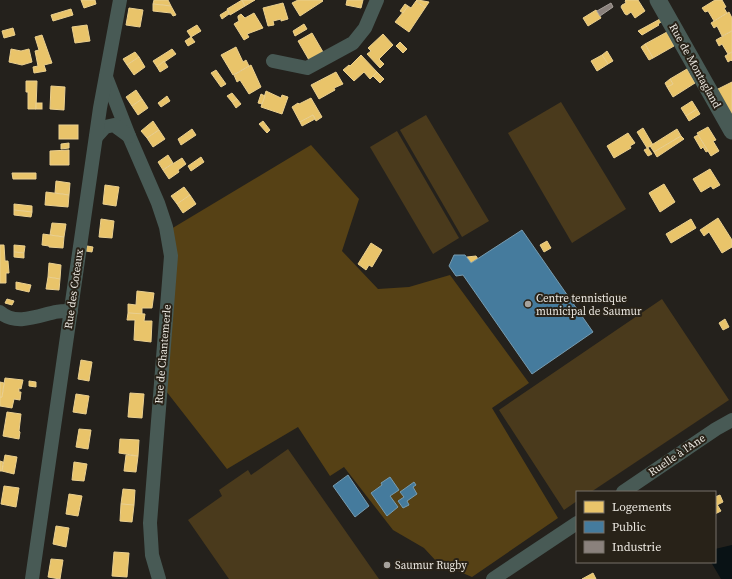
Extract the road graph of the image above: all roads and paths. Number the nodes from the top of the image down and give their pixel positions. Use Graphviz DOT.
graph roads {
  1 [pos="120,0"];
  2 [pos="377,0"];
  3 [pos="658,0"];
  4 [pos="273,62"];
  5 [pos="106,77"];
  6 [pos="100,110"];
  7 [pos="123,119"];
  8 [pos="732,132"];
  9 [pos="129,136"];
  10 [pos="96,137"];
  11 [pos="71,311"];
  12 [pos="0,312"];
  13 [pos="732,420"];
  14 [pos="624,491"];
  15 [pos="576,524"];
  16 [pos="32,579"];
  17 [pos="159,579"];
  18 [pos="493,579"];
  1 -- 5 [label="street, Rue des Coteaux"];
  2 -- 4 [label="street"];
  3 -- 8 [label="street, Rue de Montagland"];
  5 -- 6 [label="street, Rue des Coteaux"];
  5 -- 7 [label="street, Rue de Chantemerle"];
  6 -- 7 [label="street"];
  6 -- 9 [label="street, Rue de Chantemerle"];
  6 -- 10 [label="street, Rue des Coteaux"];
  7 -- 9 [label="street, Rue de Chantemerle"];
  9 -- 10 [label="street"];
  9 -- 17 [label="street, Rue de Chantemerle"];
  10 -- 11 [label="street, Rue des Coteaux"];
  11 -- 12 [label="street"];
  11 -- 16 [label="street, Rue des Coteaux"];
  13 -- 14 [label="street, Ruelle à l'Ane"];
  15 -- 18 [label="street"];
}
